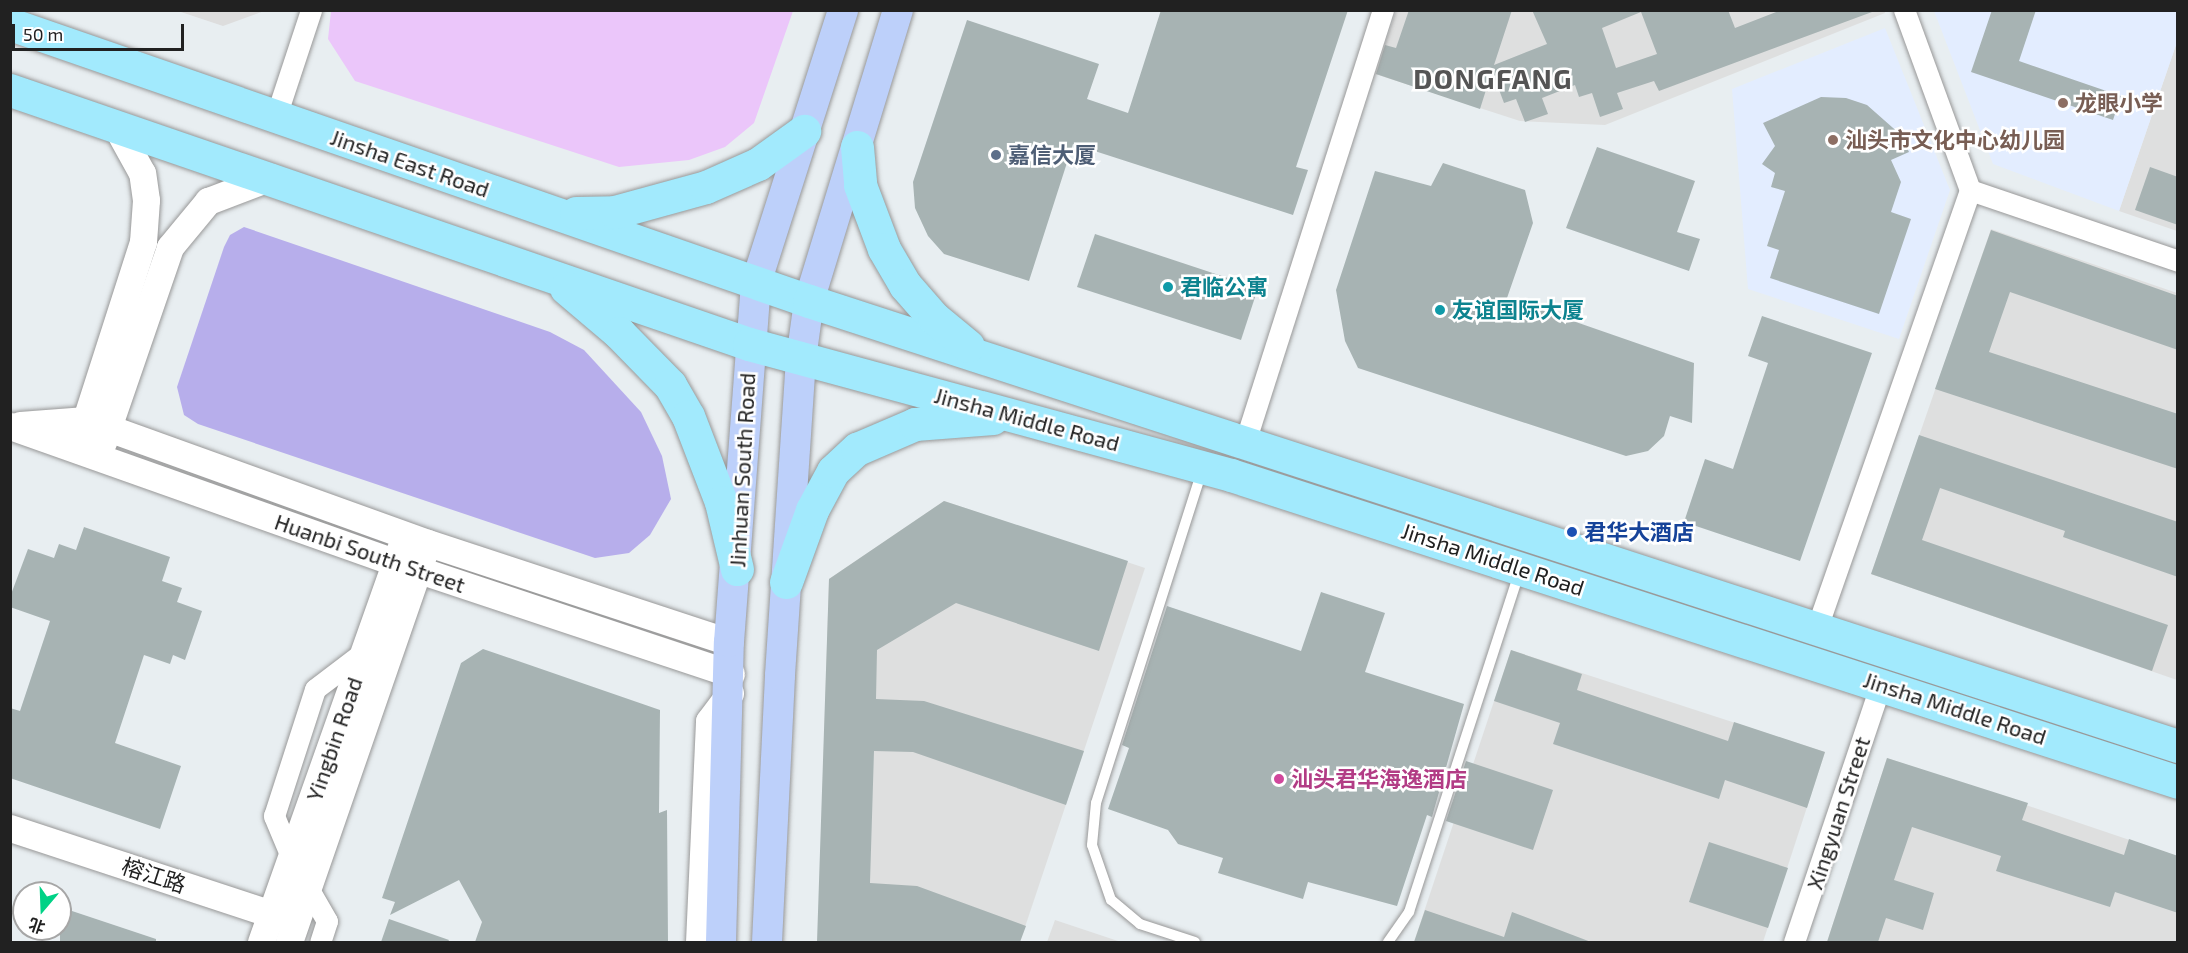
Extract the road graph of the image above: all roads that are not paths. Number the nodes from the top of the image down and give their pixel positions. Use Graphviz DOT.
graph roads {
  1 [pos="311,10"];
  2 [pos="843,10"];
  3 [pos="898,10"];
  4 [pos="1383,10"];
  5 [pos="1904,10"];
  6 [pos="10,24"];
  7 [pos="10,90"];
  8 [pos="276,116"];
  9 [pos="116,126"];
  10 [pos="804,131"];
  11 [pos="857,147"];
  12 [pos="271,177"];
  13 [pos="1970,190"];
  14 [pos="558,214"];
  15 [pos="2178,261"];
  16 [pos="553,277"];
  17 [pos="756,283"];
  18 [pos="809,301"];
  19 [pos="749,344"];
  20 [pos="981,357"];
  21 [pos="801,359"];
  22 [pos="1015,416"];
  23 [pos="97,424"];
  24 [pos="10,426"];
  25 [pos="1245,442"];
  26 [pos="87,454"];
  27 [pos="1203,467"];
  28 [pos="416,539"];
  29 [pos="407,566"];
  30 [pos="1520,568"];
  31 [pos="737,569"];
  32 [pos="786,582"];
  33 [pos="1816,630"];
  34 [pos="729,642"];
  35 [pos="1881,683"];
  36 [pos="730,684"];
  37 [pos="2178,746"];
  38 [pos="2178,782"];
  39 [pos="10,828"];
  40 [pos="308,888"];
  41 [pos="286,926"];
  42 [pos="261,942"];
  43 [pos="320,942"];
  44 [pos="699,942"];
  45 [pos="721,942"];
  46 [pos="767,942"];
  47 [pos="1195,942"];
  48 [pos="1389,942"];
  49 [pos="1794,942"];
  1 -- 8 [label="street"];
  2 -- 10 [label="main road, Jinhuan South Road"];
  3 -- 11 [label="main road"];
  4 -- 25 [label="street"];
  5 -- 13 [label="street"];
  6 -- 8 [label="main road, Jinsha East Road"];
  7 -- 9 [label="main road"];
  8 -- 14 [label="main road, Jinsha East Road"];
  9 -- 12 [label="main road"];
  9 -- 23 [label="street"];
  10 -- 14 [label="main road"];
  10 -- 17 [label="main road, Jinhuan South Road"];
  11 -- 18 [label="main road"];
  11 -- 20 [label="main road"];
  12 -- 16 [label="main road"];
  12 -- 23 [label="street"];
  13 -- 15 [label="street"];
  13 -- 33 [label="street"];
  14 -- 17 [label="main road, Jinsha East Road"];
  16 -- 19 [label="main road"];
  16 -- 31 [label="main road"];
  17 -- 18 [label="main road, Jinsha East Road"];
  17 -- 19 [label="main road, Jinhuan South Road"];
  18 -- 20 [label="main road, Jinsha Middle Road"];
  18 -- 21 [label="main road"];
  19 -- 21 [label="main road"];
  19 -- 31 [label="main road, Jinhuan South Road"];
  20 -- 25 [label="main road, Jinsha Middle Road"];
  21 -- 22 [label="main road, Jinsha Middle Road"];
  21 -- 32 [label="main road"];
  22 -- 27 [label="main road, Jinsha Middle Road"];
  22 -- 32 [label="main road"];
  23 -- 24 [label="street, Huanbi South Street"];
  23 -- 26 [label="street"];
  23 -- 28 [label="street, Huanbi South Street"];
  24 -- 26 [label="street, Huanbi South Street"];
  25 -- 33 [label="main road, Jinsha Middle Road"];
  26 -- 29 [label="street, Huanbi South Street"];
  27 -- 30 [label="main road, Jinsha Middle Road"];
  27 -- 47 [label="lane"];
  28 -- 29 [label="street, Yingbin Road"];
  28 -- 34 [label="street, Huanbi South Street"];
  29 -- 36 [label="street, Huanbi South Street"];
  29 -- 40 [label="street, Yingbin Road"];
  29 -- 41 [label="street, Yingbin Road"];
  30 -- 35 [label="main road, Jinsha Middle Road"];
  30 -- 48 [label="lane"];
  31 -- 34 [label="main road, Jinhuan South Road"];
  32 -- 46 [label="main road"];
  33 -- 37 [label="main road, Jinsha Middle Road"];
  34 -- 36 [label="main road, Jinhuan South Road"];
  35 -- 38 [label="main road, Jinsha Middle Road"];
  35 -- 49 [label="street, Xingyuan Street"];
  36 -- 44 [label="street"];
  36 -- 45 [label="main road, Jinhuan South Road"];
  39 -- 41 [label="street, 榕江路"];
  40 -- 41 [label="street, Yingbin Road"];
  40 -- 43 [label="street"];
  41 -- 42 [label="street, Yingbin Road"];
}
